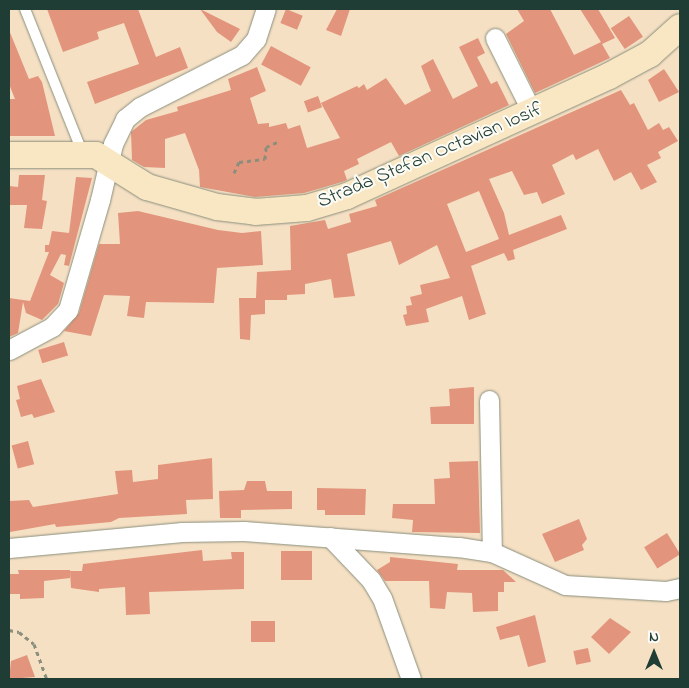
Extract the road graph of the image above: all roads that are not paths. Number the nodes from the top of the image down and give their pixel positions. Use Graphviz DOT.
graph roads {
  1 [pos="25,9"];
  2 [pos="266,9"];
  3 [pos="680,27"];
  4 [pos="495,38"];
  5 [pos="532,112"];
  6 [pos="82,154"];
  7 [pos="9,155"];
  8 [pos="109,162"];
  9 [pos="9,350"];
  10 [pos="489,400"];
  11 [pos="330,537"];
  12 [pos="9,548"];
  13 [pos="492,552"];
  14 [pos="680,588"];
  15 [pos="411,679"];
  1 -- 6 [label="lane"];
  2 -- 8 [label="street"];
  3 -- 5 [label="main road, Strada Ștefan Octavian Iosif"];
  4 -- 5 [label="street"];
  5 -- 8 [label="main road, Strada Ștefan Octavian Iosif"];
  6 -- 7 [label="main road, Strada Ștefan Octavian Iosif"];
  6 -- 8 [label="main road, Strada Ștefan Octavian Iosif"];
  8 -- 9 [label="street"];
  10 -- 13 [label="street"];
  11 -- 12 [label="street"];
  11 -- 13 [label="street"];
  11 -- 15 [label="street"];
  13 -- 14 [label="street"];
}
